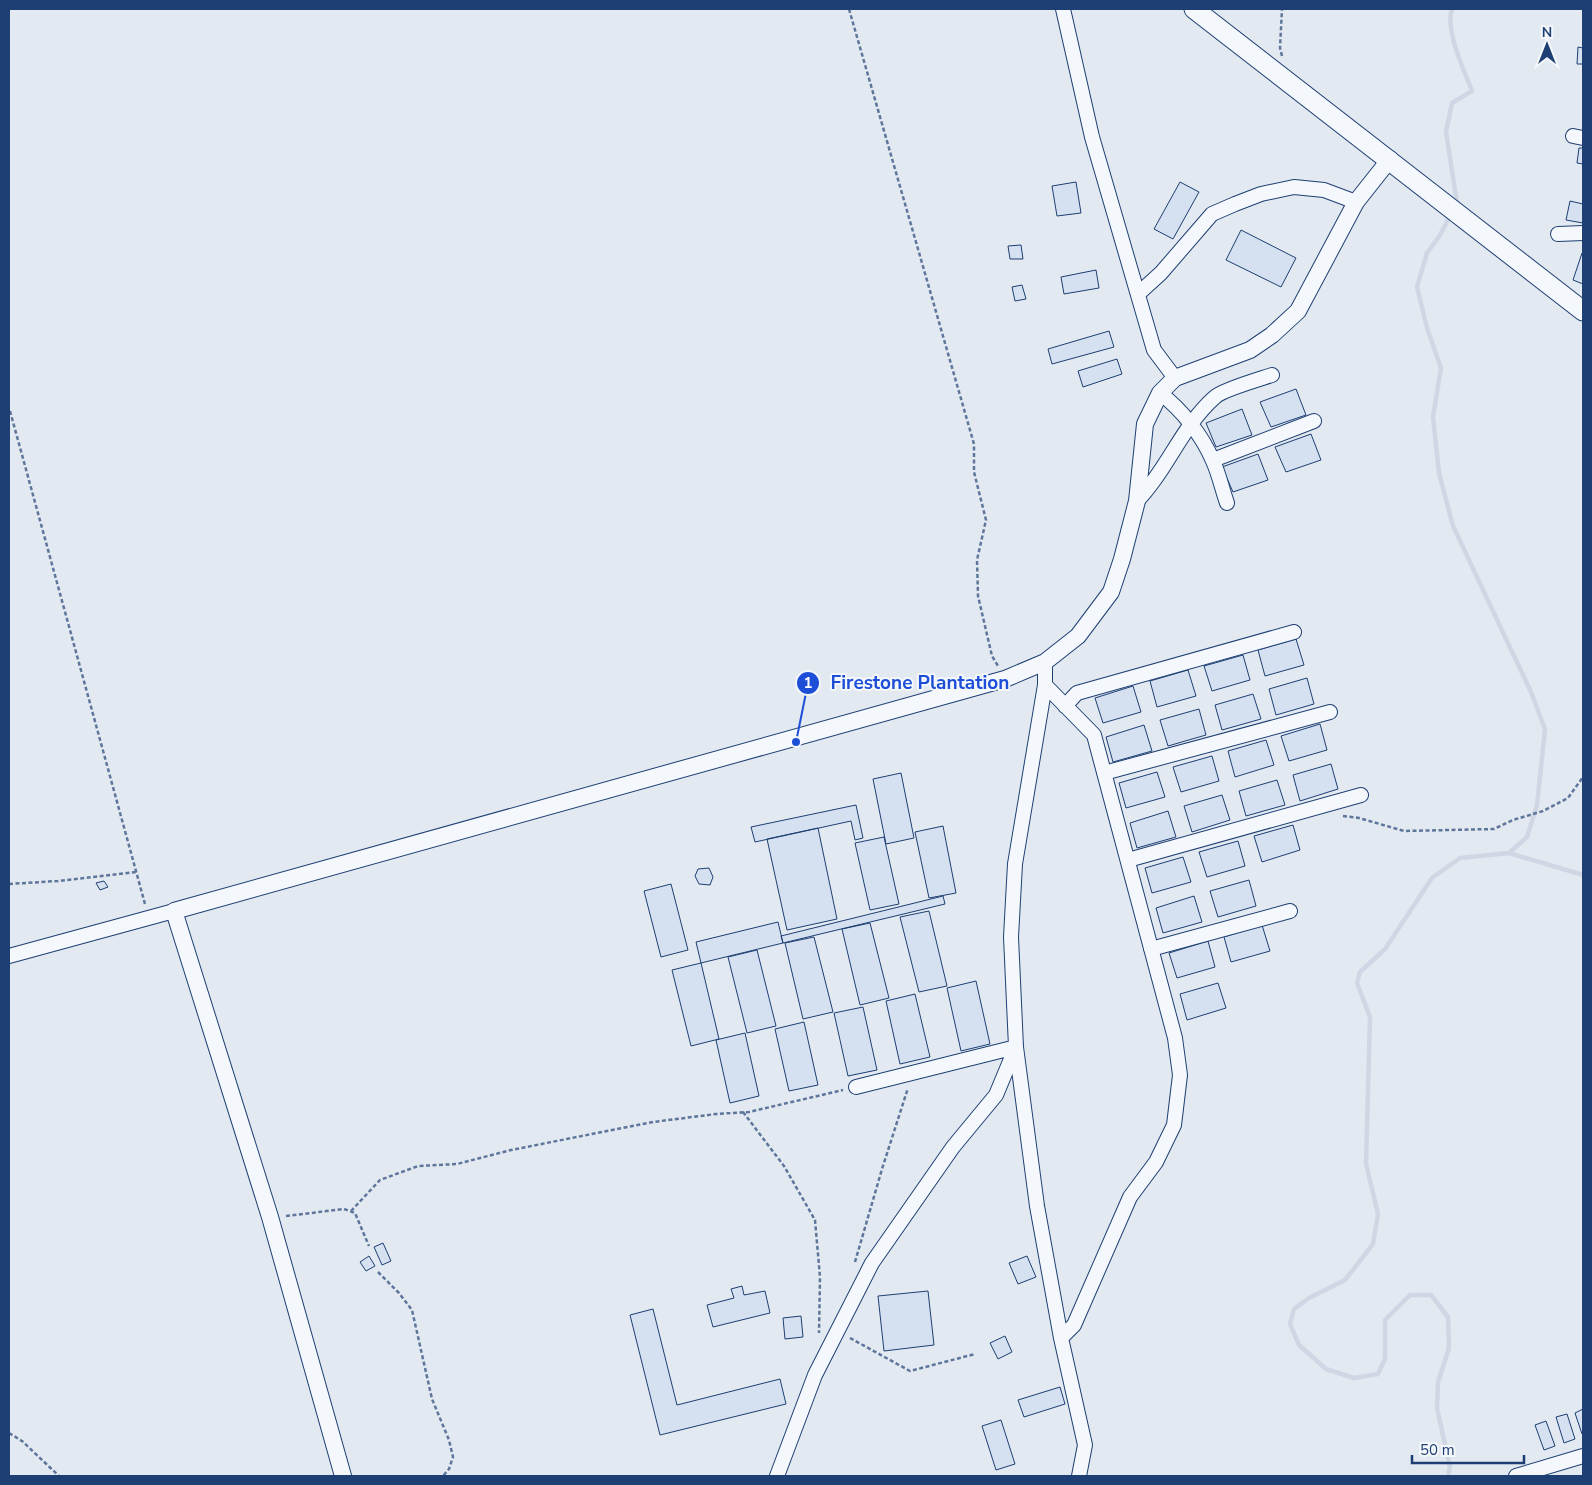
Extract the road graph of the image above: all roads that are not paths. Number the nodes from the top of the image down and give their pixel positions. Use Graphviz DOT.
graph roads {
  1 [pos="1063,9"];
  2 [pos="1194,9"];
  3 [pos="1390,159"];
  4 [pos="1356,202"];
  5 [pos="1583,233"];
  6 [pos="1558,234"];
  7 [pos="1138,294"];
  8 [pos="1583,311"];
  9 [pos="1272,375"];
  10 [pos="1175,378"];
  11 [pos="1160,393"];
  12 [pos="1314,421"];
  13 [pos="1191,424"];
  14 [pos="1213,460"];
  15 [pos="1137,501"];
  16 [pos="1227,503"];
  17 [pos="1294,632"];
  18 [pos="1045,662"];
  19 [pos="1045,685"];
  20 [pos="1065,706"];
  21 [pos="1330,712"];
  22 [pos="1104,773"];
  23 [pos="1361,794"];
  24 [pos="1128,860"];
  25 [pos="174,911"];
  26 [pos="1290,911"];
  27 [pos="1151,949"];
  28 [pos="9,956"];
  29 [pos="1016,1047"];
  30 [pos="856,1087"];
  31 [pos="1061,1338"];
  32 [pos="1583,1456"];
  33 [pos="1547,1472"];
  34 [pos="343,1476"];
  35 [pos="777,1476"];
  36 [pos="1079,1476"];
  37 [pos="1516,1476"];
  1 -- 7 [label="street"];
  2 -- 3 [label="main road"];
  3 -- 4 [label="street"];
  3 -- 8 [label="main road"];
  4 -- 7 [label="street"];
  4 -- 10 [label="street"];
  5 -- 6 [label="street"];
  7 -- 10 [label="street"];
  9 -- 13 [label="street"];
  10 -- 11 [label="street"];
  11 -- 13 [label="street"];
  11 -- 15 [label="street"];
  12 -- 14 [label="street"];
  13 -- 14 [label="street"];
  13 -- 15 [label="street"];
  14 -- 16 [label="street"];
  15 -- 18 [label="street"];
  17 -- 20 [label="street"];
  18 -- 19 [label="street"];
  18 -- 25 [label="street"];
  19 -- 20 [label="street"];
  19 -- 29 [label="street"];
  20 -- 22 [label="street"];
  21 -- 22 [label="street"];
  22 -- 24 [label="street"];
  23 -- 24 [label="street"];
  24 -- 27 [label="street"];
  25 -- 28 [label="street"];
  25 -- 34 [label="street"];
  26 -- 27 [label="street"];
  27 -- 31 [label="street"];
  29 -- 30 [label="street"];
  29 -- 31 [label="street"];
  29 -- 35 [label="street"];
  31 -- 36 [label="street"];
  32 -- 33 [label="street"];
  33 -- 37 [label="street"];
}
